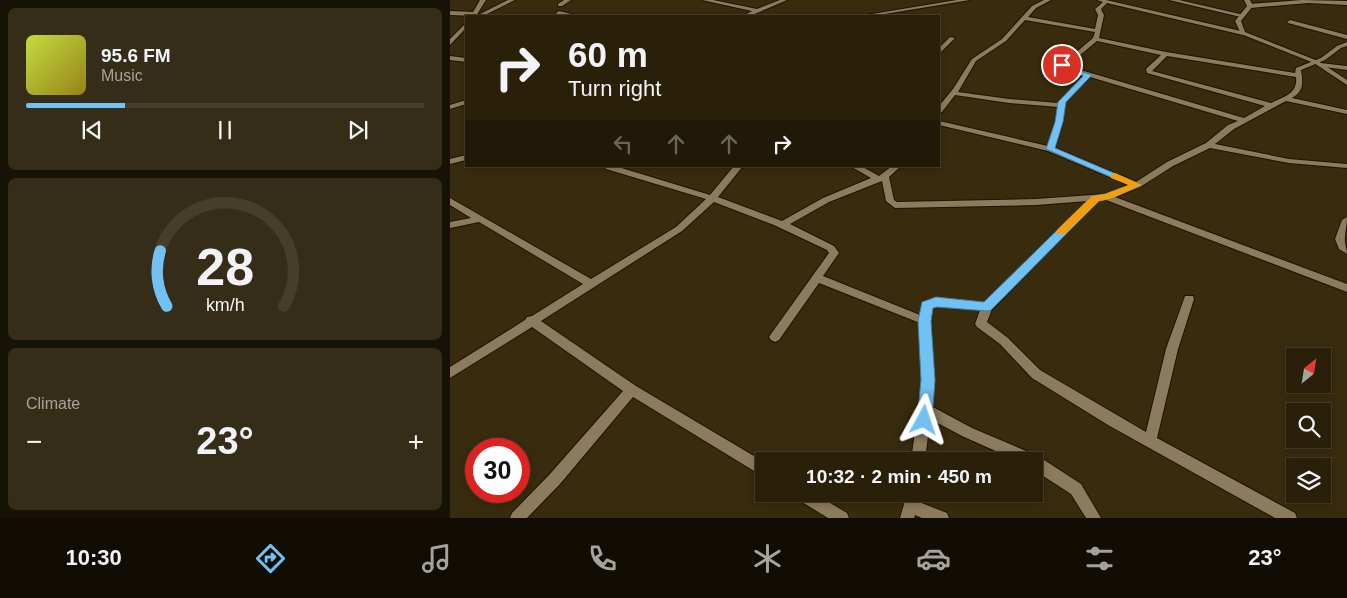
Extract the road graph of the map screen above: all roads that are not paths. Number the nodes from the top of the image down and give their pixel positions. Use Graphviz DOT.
graph roads {
  1 [pos="482,0"];
  2 [pos="512,0"];
  3 [pos="568,0"];
  4 [pos="705,0"];
  5 [pos="784,0"];
  6 [pos="921,0"];
  7 [pos="967,0"];
  8 [pos="1048,0"];
  9 [pos="1172,0"];
  10 [pos="1102,1"];
  11 [pos="1249,3"];
  12 [pos="1347,4"];
  13 [pos="560,5"];
  14 [pos="913,9"];
  15 [pos="758,11"];
  16 [pos="450,13"];
  17 [pos="559,13"];
  18 [pos="476,15"];
  19 [pos="570,15"];
  20 [pos="748,15"];
  21 [pos="870,15"];
  22 [pos="906,15"];
  23 [pos="1241,15"];
  24 [pos="1024,18"];
  25 [pos="1290,22"];
  26 [pos="465,27"];
  27 [pos="1098,31"];
  28 [pos="1243,33"];
  29 [pos="1347,37"];
  30 [pos="952,38"];
  31 [pos="1096,39"];
  32 [pos="451,41"];
  33 [pos="1347,44"];
  34 [pos="940,50"];
  35 [pos="1166,54"];
  36 [pos="450,58"];
  37 [pos="465,60"];
  38 [pos="1318,63"];
  39 [pos="1347,68"];
  40 [pos="1088,75"];
  41 [pos="1298,76"];
  42 [pos="1347,83"];
  43 [pos="952,93"];
  44 [pos="450,99"];
  45 [pos="1286,99"];
  46 [pos="465,100"];
  47 [pos="465,100"];
  48 [pos="1061,105"];
  49 [pos="1272,106"];
  50 [pos="450,107"];
  51 [pos="940,109"];
  52 [pos="1347,112"];
  53 [pos="1244,120"];
  54 [pos="940,124"];
  55 [pos="1209,145"];
  56 [pos="1050,149"];
  57 [pos="465,157"];
  58 [pos="450,162"];
  59 [pos="609,167"];
  60 [pos="738,167"];
  61 [pos="857,167"];
  62 [pos="896,167"];
  63 [pos="1346,167"];
  64 [pos="882,177"];
  65 [pos="1138,185"];
  66 [pos="1107,197"];
  67 [pos="714,198"];
  68 [pos="1096,198"];
  69 [pos="450,200"];
  70 [pos="1347,217"];
  71 [pos="479,219"];
  72 [pos="784,224"];
  73 [pos="450,226"];
  74 [pos="1347,250"];
  75 [pos="817,278"];
  76 [pos="590,283"];
  77 [pos="1347,288"];
  78 [pos="1189,299"];
  79 [pos="987,306"];
  80 [pos="531,320"];
  81 [pos="924,321"];
  82 [pos="775,337"];
  83 [pos="450,372"];
  84 [pos="632,390"];
  85 [pos="926,410"];
  86 [pos="1150,440"];
  87 [pos="919,452"];
  88 [pos="1011,452"];
  89 [pos="755,465"];
  90 [pos="1043,468"];
  91 [pos="815,502"];
  92 [pos="910,506"];
  93 [pos="517,518"];
  94 [pos="842,518"];
  95 [pos="942,518"];
  96 [pos="1094,518"];
  97 [pos="1290,518"];
  1 -- 18 [label="street"];
  2 -- 18 [label="street"];
  3 -- 13 [label="street"];
  4 -- 15 [label="street"];
  5 -- 15 [label="street"];
  6 -- 14 [label="street"];
  7 -- 14 [label="street"];
  8 -- 24 [label="street"];
  9 -- 23 [label="street"];
  10 -- 27 [label="street"];
  10 -- 28 [label="street"];
  11 -- 12 [label="street"];
  11 -- 23 [label="street"];
  14 -- 21 [label="street"];
  14 -- 22 [label="street"];
  15 -- 20 [label="street"];
  16 -- 18 [label="street"];
  17 -- 19 [label="street"];
  23 -- 28 [label="street"];
  24 -- 27 [label="street"];
  24 -- 43 [label="street"];
  25 -- 29 [label="street"];
  26 -- 32 [label="street"];
  27 -- 31 [label="street"];
  28 -- 38 [label="street"];
  30 -- 34 [label="street"];
  31 -- 35 [label="street"];
  31 -- 40 [label="street"];
  33 -- 38 [label="street"];
  35 -- 41 [label="street"];
  35 -- 49 [label="street"];
  36 -- 37 [label="street"];
  38 -- 39 [label="street"];
  38 -- 41 [label="street"];
  38 -- 42 [label="street"];
  40 -- 48 [label="street"];
  40 -- 53 [label="street"];
  41 -- 45 [label="street"];
  43 -- 48 [label="street"];
  43 -- 51 [label="street"];
  44 -- 46 [label="street"];
  45 -- 49 [label="street"];
  45 -- 52 [label="street"];
  47 -- 50 [label="street"];
  48 -- 56 [label="street"];
  49 -- 53 [label="street"];
  53 -- 55 [label="street"];
  54 -- 56 [label="street"];
  55 -- 63 [label="street"];
  55 -- 65 [label="street"];
  56 -- 65 [label="street"];
  57 -- 58 [label="street"];
  59 -- 67 [label="street"];
  60 -- 67 [label="street"];
  61 -- 64 [label="street"];
  62 -- 64 [label="street"];
  64 -- 68 [label="street"];
  64 -- 72 [label="street"];
  65 -- 66 [label="street"];
  66 -- 68 [label="street"];
  66 -- 77 [label="street"];
  67 -- 72 [label="street"];
  67 -- 76 [label="street"];
  68 -- 79 [label="street"];
  69 -- 71 [label="street"];
  70 -- 74 [label="street"];
  71 -- 73 [label="street"];
  71 -- 76 [label="street"];
  72 -- 75 [label="street"];
  75 -- 81 [label="street"];
  75 -- 82 [label="street"];
  76 -- 80 [label="street"];
  78 -- 86 [label="street"];
  79 -- 81 [label="street"];
  79 -- 86 [label="street"];
  80 -- 83 [label="street"];
  80 -- 84 [label="street"];
  81 -- 85 [label="street"];
  84 -- 89 [label="street"];
  84 -- 93 [label="street"];
  85 -- 87 [label="street"];
  85 -- 88 [label="street"];
  86 -- 97 [label="street"];
  90 -- 96 [label="street"];
  91 -- 94 [label="street"];
  92 -- 95 [label="street"];
}
